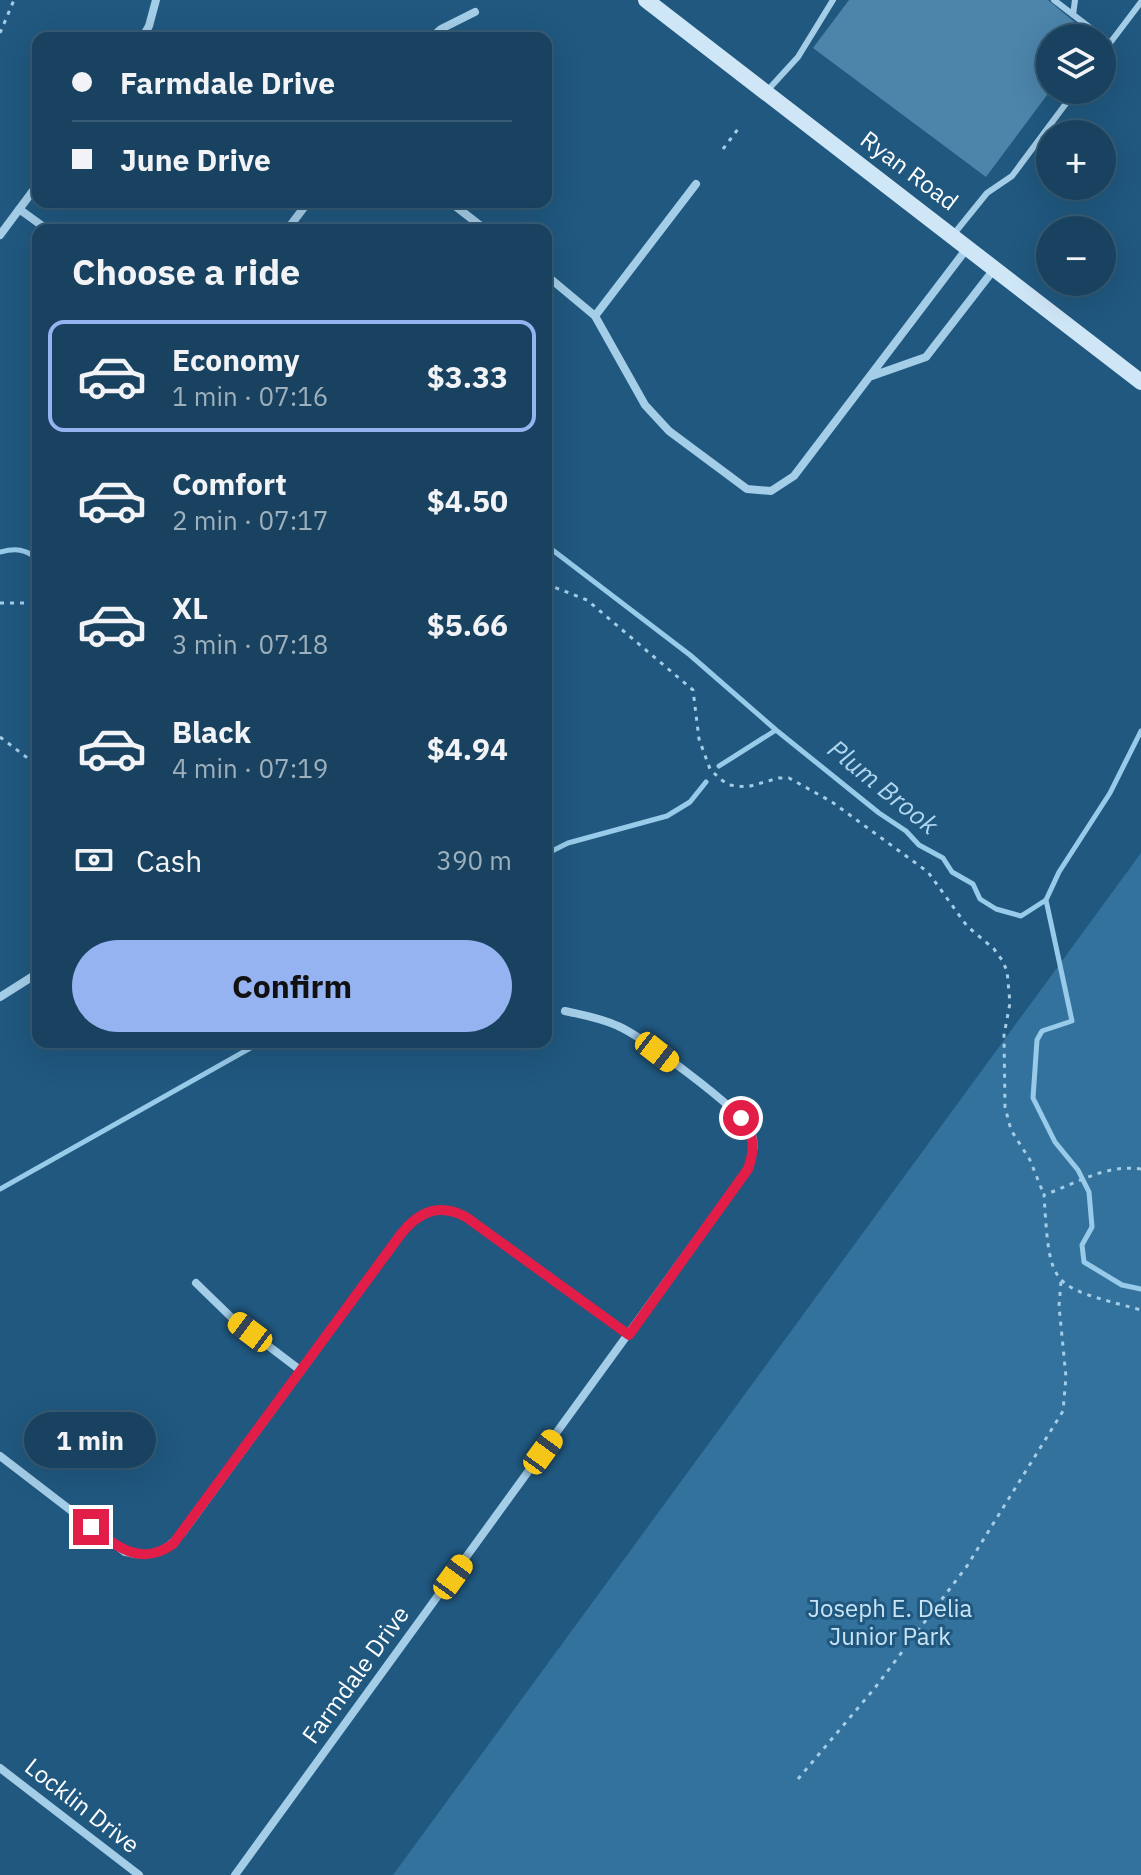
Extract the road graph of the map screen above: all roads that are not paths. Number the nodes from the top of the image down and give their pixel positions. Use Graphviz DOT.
graph roads {
  1 [pos="156,0"];
  2 [pos="646,0"];
  3 [pos="833,0"];
  4 [pos="1054,0"];
  5 [pos="1075,0"];
  6 [pos="1141,2"];
  7 [pos="475,12"];
  8 [pos="1073,15"];
  9 [pos="1085,24"];
  10 [pos="146,32"];
  11 [pos="438,32"];
  12 [pos="1116,35"];
  13 [pos="766,92"];
  14 [pos="1066,104"];
  15 [pos="696,184"];
  16 [pos="32,192"];
  17 [pos="458,208"];
  18 [pos="19,209"];
  19 [pos="40,224"];
  20 [pos="478,224"];
  21 [pos="0,235"];
  22 [pos="953,235"];
  23 [pos="968,247"];
  24 [pos="995,268"];
  25 [pos="552,280"];
  26 [pos="595,316"];
  27 [pos="871,377"];
  28 [pos="1141,382"];
  29 [pos="32,977"];
  30 [pos="0,997"];
  31 [pos="565,1011"];
  32 [pos="196,1283"];
  33 [pos="629,1335"];
  34 [pos="300,1370"];
  35 [pos="0,1456"];
  36 [pos="0,1768"];
  37 [pos="139,1875"];
  38 [pos="235,1875"];
  1 -- 10 [label="street"];
  2 -- 13 [label="main road, Ryan Road"];
  3 -- 13 [label="lane"];
  4 -- 8 [label="lane"];
  5 -- 8 [label="lane"];
  6 -- 12 [label="lane"];
  7 -- 11 [label="street"];
  8 -- 9 [label="lane"];
  13 -- 22 [label="main road, Ryan Road"];
  14 -- 22 [label="lane"];
  15 -- 26 [label="street"];
  16 -- 18 [label="street"];
  17 -- 20 [label="street"];
  18 -- 19 [label="street"];
  18 -- 21 [label="street"];
  22 -- 23 [label="main road, Ryan Road"];
  23 -- 24 [label="main road, Ryan Road"];
  23 -- 27 [label="street"];
  24 -- 27 [label="street"];
  24 -- 28 [label="main road, Ryan Road"];
  25 -- 26 [label="street"];
  26 -- 27 [label="street"];
  29 -- 30 [label="street"];
  31 -- 33 [label="street, Farmdale Drive"];
  32 -- 34 [label="street"];
  33 -- 34 [label="street"];
  33 -- 38 [label="street, Farmdale Drive"];
  34 -- 35 [label="street"];
  36 -- 37 [label="street, Locklin Drive"];
}
